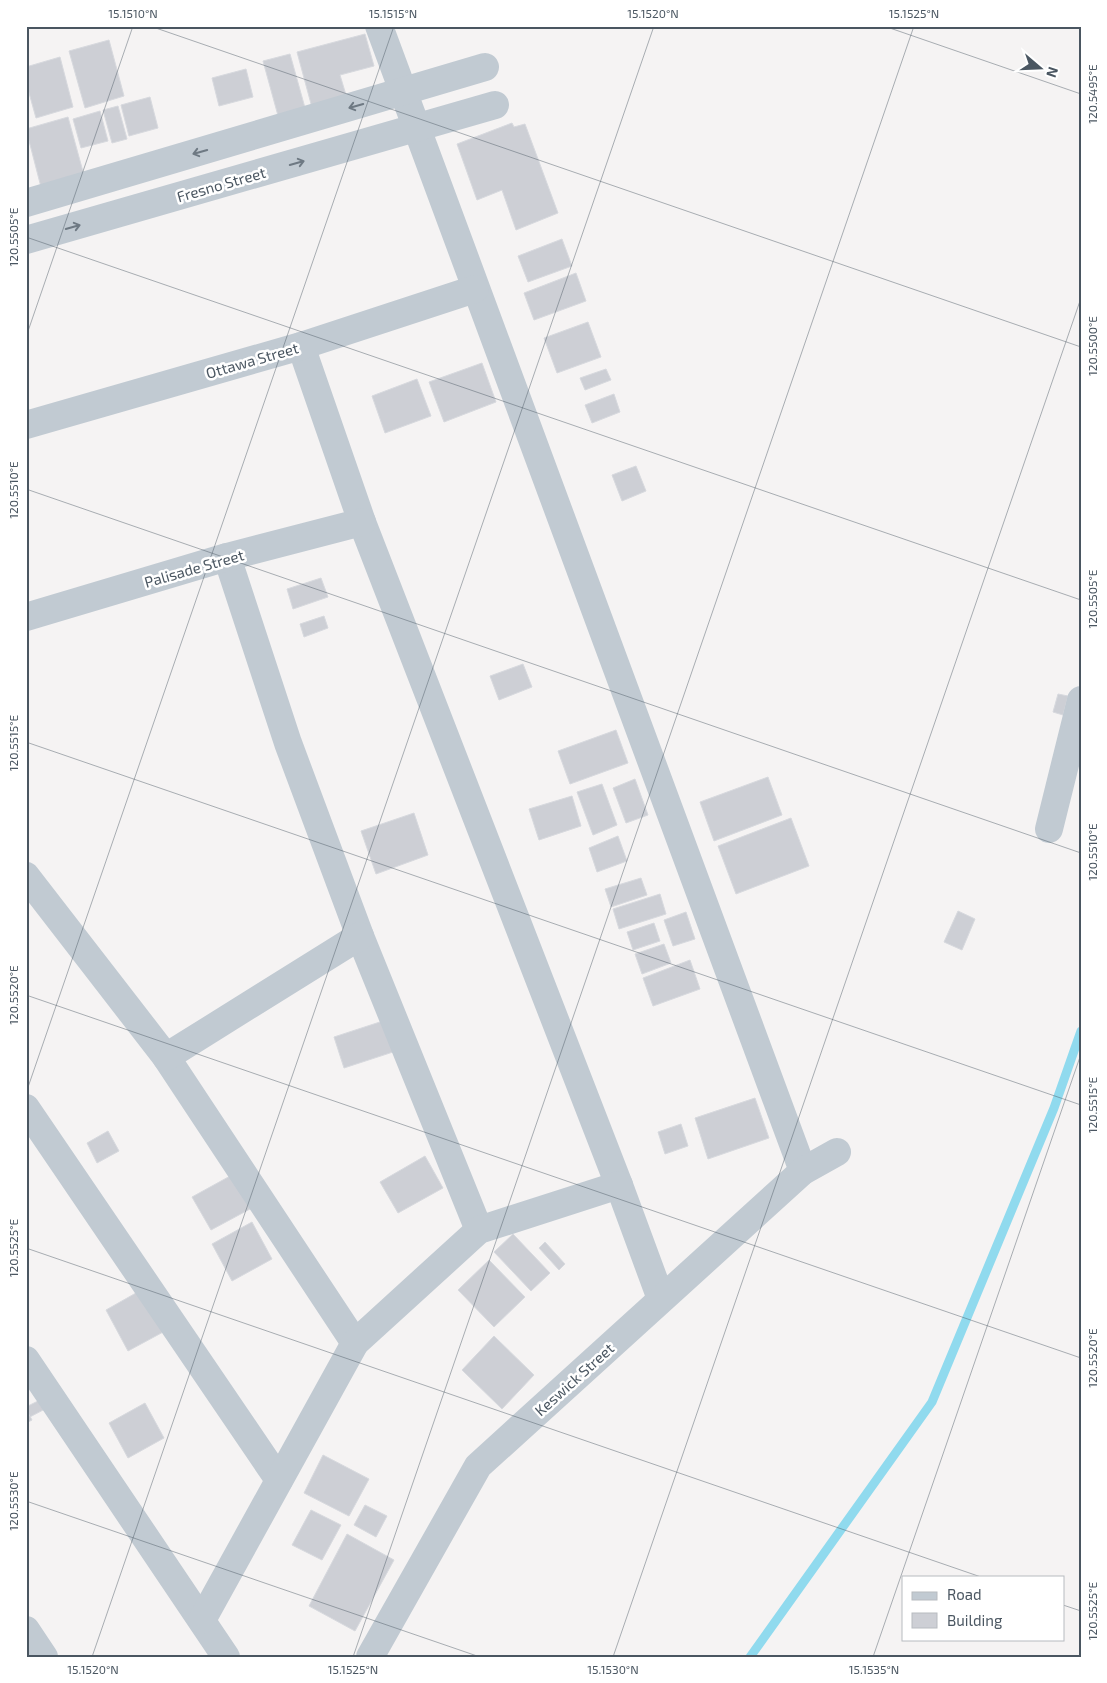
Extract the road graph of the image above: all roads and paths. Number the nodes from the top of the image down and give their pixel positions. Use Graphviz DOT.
graph roads {
  1 [pos="379,26"];
  2 [pos="485,66"];
  3 [pos="402,93"];
  4 [pos="495,105"];
  5 [pos="416,129"];
  6 [pos="26,202"];
  7 [pos="26,240"];
  8 [pos="475,289"];
  9 [pos="301,346"];
  10 [pos="26,425"];
  11 [pos="362,522"];
  12 [pos="227,557"];
  13 [pos="26,617"];
  14 [pos="1081,700"];
  15 [pos="1049,829"];
  16 [pos="26,876"];
  17 [pos="360,936"];
  18 [pos="166,1057"];
  19 [pos="26,1108"];
  20 [pos="838,1152"];
  21 [pos="802,1171"];
  22 [pos="619,1185"];
  23 [pos="479,1230"];
  24 [pos="661,1299"];
  25 [pos="355,1343"];
  26 [pos="26,1360"];
  27 [pos="279,1480"];
  28 [pos="202,1620"];
  29 [pos="26,1630"];
  30 [pos="44,1657"];
  31 [pos="226,1657"];
  32 [pos="370,1657"];
  1 -- 3 [label="street"];
  2 -- 3 [label="street"];
  3 -- 5 [label="street"];
  3 -- 6 [label="street, one-way"];
  4 -- 5 [label="street, Fresno Street"];
  7 -- 5 [label="street, Fresno Street, one-way"];
  5 -- 8 [label="street"];
  8 -- 9 [label="street, Ottawa Street"];
  8 -- 21 [label="street"];
  9 -- 10 [label="street, Ottawa Street"];
  9 -- 11 [label="street"];
  11 -- 12 [label="street, Palisade Street"];
  11 -- 22 [label="street"];
  12 -- 13 [label="street, Palisade Street"];
  12 -- 17 [label="street"];
  14 -- 15 [label="street"];
  16 -- 18 [label="street"];
  17 -- 18 [label="street"];
  17 -- 23 [label="street"];
  18 -- 25 [label="street"];
  19 -- 27 [label="street"];
  20 -- 21 [label="street, Keswick Street"];
  21 -- 24 [label="street, Keswick Street"];
  22 -- 23 [label="street"];
  22 -- 24 [label="street"];
  23 -- 25 [label="street"];
  24 -- 32 [label="street, Keswick Street"];
  25 -- 27 [label="street"];
  26 -- 28 [label="street"];
  27 -- 28 [label="street"];
  28 -- 31 [label="street"];
  29 -- 30 [label="street"];
}
